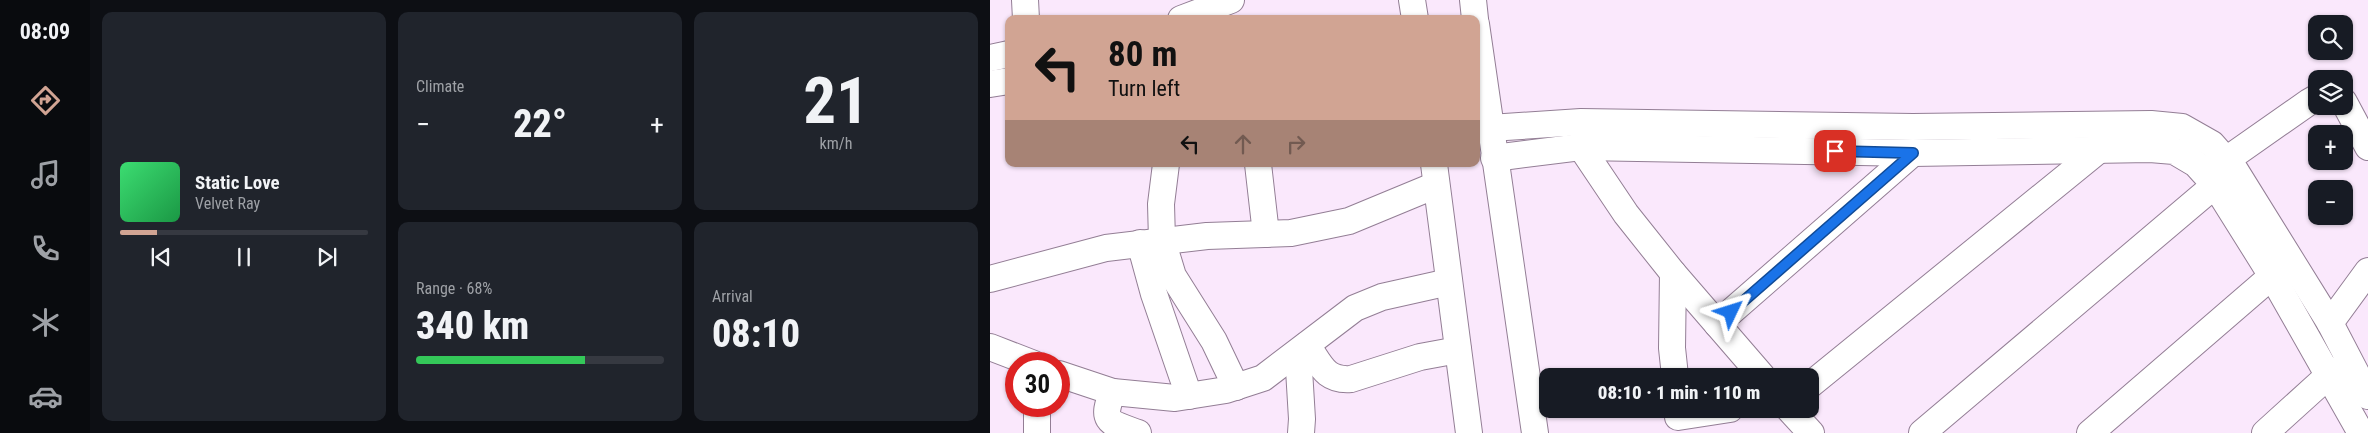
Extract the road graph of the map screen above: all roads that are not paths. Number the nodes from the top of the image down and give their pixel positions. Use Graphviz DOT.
graph roads {
  1 [pos="1025,0"];
  2 [pos="1231,0"];
  3 [pos="1412,0"];
  4 [pos="1473,0"];
  5 [pos="1185,12"];
  6 [pos="1026,15"];
  7 [pos="1414,15"];
  8 [pos="1475,15"];
  9 [pos="1005,55"];
  10 [pos="990,58"];
  11 [pos="1480,64"];
  12 [pos="1005,82"];
  13 [pos="990,84"];
  14 [pos="2308,102"];
  15 [pos="2351,115"];
  16 [pos="1488,143"];
  17 [pos="1581,147"];
  18 [pos="2368,147"];
  19 [pos="2099,150"];
  20 [pos="1913,153"];
  21 [pos="1166,167"];
  22 [pos="1258,167"];
  23 [pos="2216,173"];
  24 [pos="1435,174"];
  25 [pos="1266,234"];
  26 [pos="1151,242"];
  27 [pos="2368,271"];
  28 [pos="1673,273"];
  29 [pos="2272,276"];
  30 [pos="990,279"];
  31 [pos="1449,282"];
  32 [pos="2330,323"];
  33 [pos="1717,324"];
  34 [pos="990,347"];
  35 [pos="1303,349"];
  36 [pos="1458,350"];
  37 [pos="1005,353"];
  38 [pos="1673,368"];
  39 [pos="1755,368"];
  40 [pos="2340,369"];
  41 [pos="1070,378"];
  42 [pos="1819,378"];
  43 [pos="1236,387"];
  44 [pos="1113,392"];
  45 [pos="1189,396"];
  46 [pos="2368,396"];
  47 [pos="1037,417"];
  48 [pos="1798,418"];
  49 [pos="1112,428"];
  50 [pos="1037,433"];
  51 [pos="1138,433"];
  52 [pos="1301,433"];
  53 [pos="1469,433"];
  54 [pos="1535,433"];
  55 [pos="1811,433"];
  56 [pos="1922,433"];
  57 [pos="2090,433"];
  58 [pos="2266,433"];
  59 [pos="2361,433"];
  1 -- 6 [label="street"];
  2 -- 5 [label="street"];
  3 -- 7 [label="street"];
  4 -- 8 [label="street"];
  9 -- 10 [label="street"];
  11 -- 16 [label="street"];
  12 -- 13 [label="street"];
  14 -- 23 [label="street"];
  15 -- 18 [label="street"];
  16 -- 17 [label="street"];
  16 -- 23 [label="street"];
  16 -- 54 [label="street"];
  17 -- 20 [label="street"];
  17 -- 28 [label="street"];
  19 -- 20 [label="street"];
  19 -- 23 [label="street"];
  19 -- 42 [label="street"];
  20 -- 33 [label="street"];
  21 -- 26 [label="street"];
  22 -- 25 [label="street"];
  23 -- 29 [label="street"];
  23 -- 32 [label="street"];
  23 -- 56 [label="street"];
  24 -- 25 [label="street"];
  24 -- 31 [label="street"];
  25 -- 26 [label="street"];
  26 -- 30 [label="street"];
  26 -- 43 [label="street"];
  26 -- 45 [label="street"];
  27 -- 32 [label="street"];
  28 -- 33 [label="street"];
  28 -- 38 [label="street"];
  29 -- 40 [label="street"];
  29 -- 57 [label="street"];
  31 -- 35 [label="street"];
  31 -- 36 [label="street"];
  32 -- 40 [label="street"];
  33 -- 39 [label="street"];
  34 -- 37 [label="street"];
  35 -- 36 [label="street"];
  35 -- 43 [label="street"];
  35 -- 52 [label="street"];
  36 -- 53 [label="street"];
  40 -- 46 [label="street"];
  40 -- 58 [label="street"];
  40 -- 59 [label="street"];
  41 -- 44 [label="street"];
  43 -- 45 [label="street"];
  44 -- 45 [label="street"];
  44 -- 49 [label="street"];
  47 -- 50 [label="street"];
  48 -- 55 [label="street"];
  49 -- 51 [label="street"];
}
